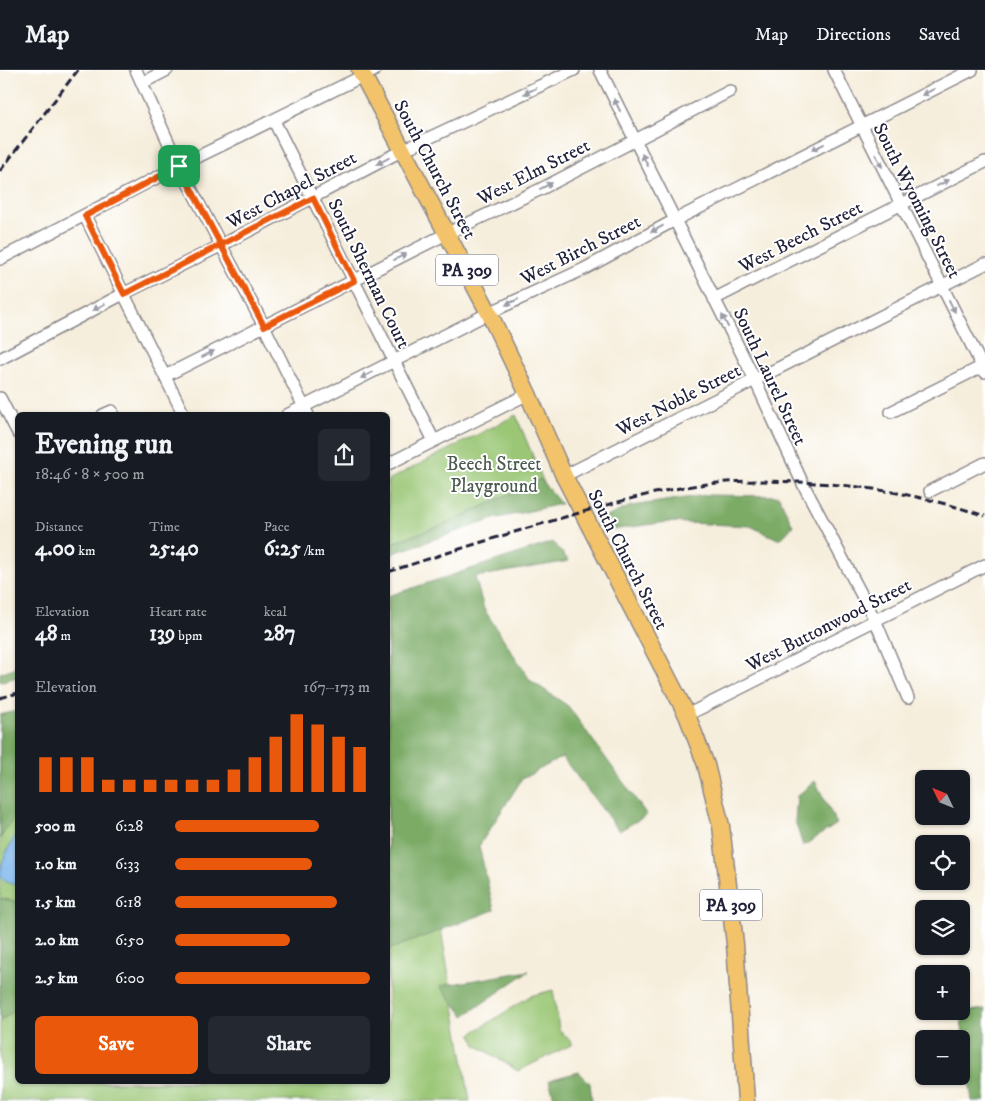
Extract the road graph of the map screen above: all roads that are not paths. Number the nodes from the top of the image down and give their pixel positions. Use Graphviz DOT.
graph roads {
  1 [pos="136,70"];
  2 [pos="168,70"];
  3 [pos="574,70"];
  4 [pos="600,70"];
  5 [pos="834,70"];
  6 [pos="972,70"];
  7 [pos="366,72"];
  8 [pos="142,83"];
  9 [pos="730,91"];
  10 [pos="274,121"];
  11 [pos="861,126"];
  12 [pos="634,139"];
  13 [pos="403,150"];
  14 [pos="985,162"];
  15 [pos="179,166"];
  16 [pos="313,198"];
  17 [pos="901,204"];
  18 [pos="85,216"];
  19 [pos="675,220"];
  20 [pos="448,233"];
  21 [pos="220,246"];
  22 [pos="0,259"];
  23 [pos="985,264"];
  24 [pos="354,281"];
  25 [pos="942,286"];
  26 [pos="124,294"];
  27 [pos="714,299"];
  28 [pos="489,313"];
  29 [pos="264,326"];
  30 [pos="0,359"];
  31 [pos="394,361"];
  32 [pos="984,368"];
  33 [pos="165,376"];
  34 [pos="755,380"];
  35 [pos="528,394"];
  36 [pos="0,398"];
  37 [pos="306,411"];
  38 [pos="183,412"];
  39 [pos="890,412"];
  40 [pos="15,427"];
  41 [pos="434,441"];
  42 [pos="390,463"];
  43 [pos="985,463"];
  44 [pos="564,476"];
  45 [pos="930,490"];
  46 [pos="985,565"];
  47 [pos="875,620"];
  48 [pos="908,698"];
  49 [pos="687,715"];
  50 [pos="746,1101"];
  1 -- 8 [label="street"];
  2 -- 8 [label="street"];
  3 -- 13 [label="street, West Chapel Street, one-way"];
  12 -- 4 [label="street, South Laurel Street, one-way"];
  5 -- 11 [label="street, South Wyoming Street"];
  6 -- 11 [label="street, West Birch Street, one-way"];
  7 -- 10 [label="street"];
  7 -- 13 [label="highway, South Church Street / PA 309"];
  8 -- 15 [label="street"];
  9 -- 12 [label="street, West Elm Street"];
  10 -- 15 [label="street"];
  10 -- 16 [label="street, South Sherman Court"];
  11 -- 17 [label="street, South Wyoming Street, one-way"];
  11 -- 19 [label="street, West Birch Street, one-way"];
  19 -- 12 [label="street, South Laurel Street, one-way"];
  20 -- 12 [label="street, West Elm Street, one-way"];
  13 -- 16 [label="street, West Chapel Street, one-way"];
  13 -- 20 [label="highway, South Church Street / PA 309"];
  17 -- 14 [label="street, West Beech Street, one-way"];
  15 -- 18 [label="street"];
  15 -- 21 [label="street"];
  16 -- 21 [label="street, West Chapel Street"];
  16 -- 24 [label="street, South Sherman Court"];
  17 -- 25 [label="street, South Wyoming Street"];
  17 -- 27 [label="street, West Beech Street"];
  18 -- 22 [label="street"];
  18 -- 26 [label="street"];
  19 -- 27 [label="street, South Laurel Street"];
  19 -- 28 [label="street, West Birch Street, one-way"];
  24 -- 20 [label="street, West Elm Street, one-way"];
  20 -- 28 [label="highway, South Church Street / PA 309"];
  21 -- 26 [label="street, West Chapel Street"];
  21 -- 29 [label="street"];
  23 -- 25 [label="street, West Noble Street"];
  24 -- 29 [label="street, West Elm Street"];
  24 -- 31 [label="street, South Sherman Court"];
  25 -- 32 [label="street, South Wyoming Street, one-way"];
  25 -- 34 [label="street, West Noble Street"];
  26 -- 30 [label="street, West Chapel Street, one-way"];
  26 -- 33 [label="street"];
  34 -- 27 [label="street, South Laurel Street, one-way"];
  28 -- 31 [label="street, West Birch Street"];
  28 -- 35 [label="highway, South Church Street / PA 309"];
  33 -- 29 [label="street, West Elm Street, one-way"];
  29 -- 37 [label="street"];
  31 -- 37 [label="street, West Birch Street, one-way"];
  31 -- 41 [label="street, South Sherman Court"];
  32 -- 39 [label="street"];
  33 -- 38 [label="street"];
  34 -- 44 [label="street, West Noble Street"];
  34 -- 47 [label="street, South Laurel Street"];
  35 -- 41 [label="street"];
  35 -- 44 [label="highway, South Church Street / PA 309"];
  36 -- 40 [label="street"];
  41 -- 42 [label="street"];
  43 -- 45 [label="street"];
  44 -- 49 [label="highway, South Church Street / PA 309"];
  46 -- 47 [label="street, West Buttonwood Street"];
  47 -- 48 [label="street, South Laurel Street"];
  47 -- 49 [label="street, West Buttonwood Street"];
  49 -- 50 [label="highway, South Church Street / PA 309"];
}
